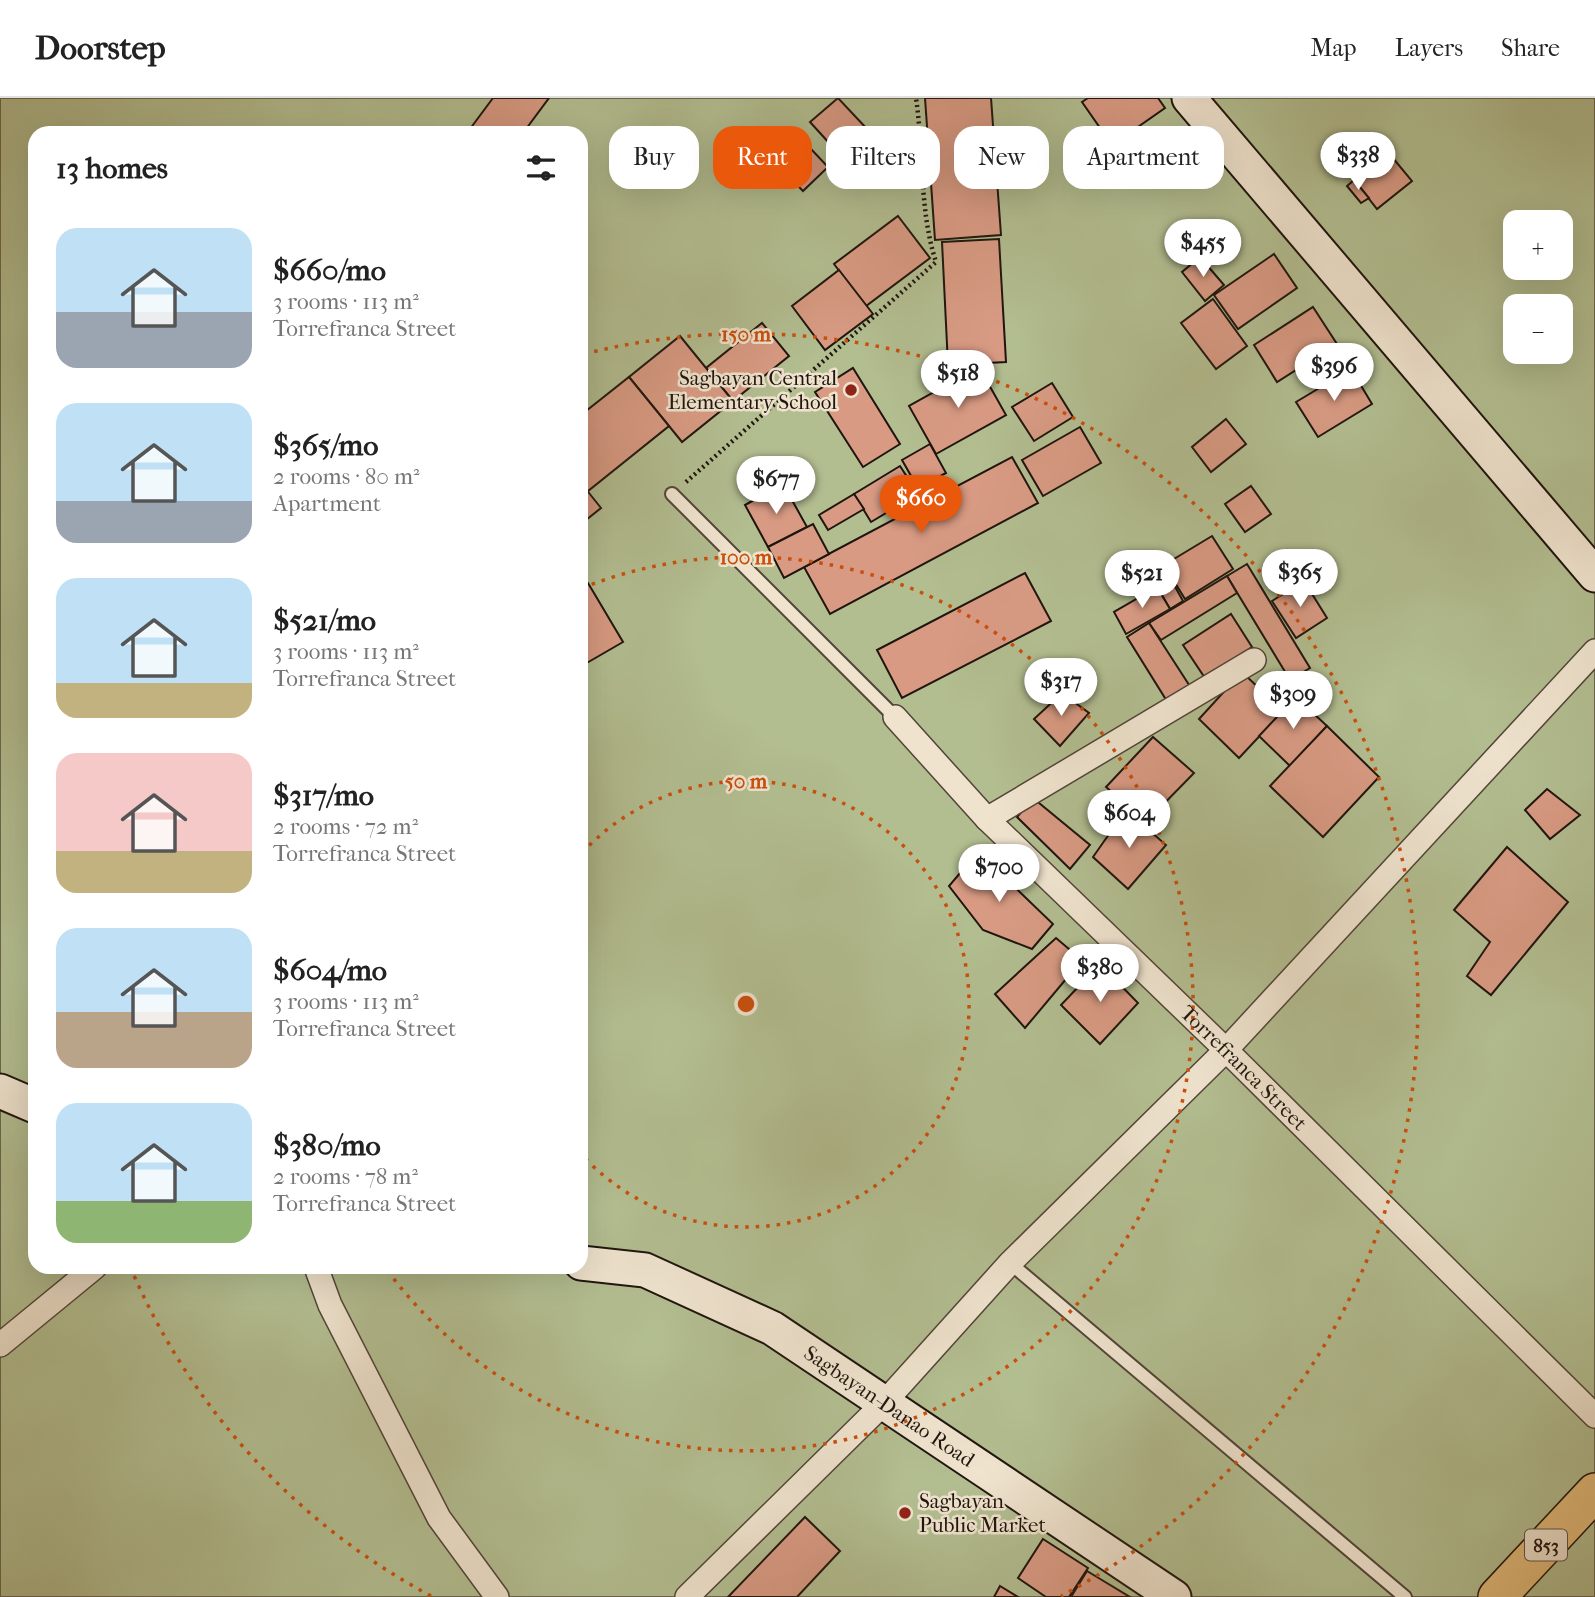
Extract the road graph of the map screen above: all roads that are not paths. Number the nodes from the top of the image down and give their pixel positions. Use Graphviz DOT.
graph roads {
  1 [pos="1189,98"];
  2 [pos="672,494"];
  3 [pos="1595,575"];
  4 [pos="1595,651"];
  5 [pos="1254,660"];
  6 [pos="895,717"];
  7 [pos="987,819"];
  8 [pos="1226,1050"];
  9 [pos="0,1091"];
  10 [pos="28,1103"];
  11 [pos="1010,1263"];
  12 [pos="588,1264"];
  13 [pos="86,1274"];
  14 [pos="319,1274"];
  15 [pos="0,1345"];
  16 [pos="883,1404"];
  17 [pos="1595,1416"];
  18 [pos="1595,1492"];
  19 [pos="497,1597"];
  20 [pos="687,1597"];
  21 [pos="1174,1597"];
  22 [pos="1405,1597"];
  23 [pos="1497,1597"];
  1 -- 3 [label="main road"];
  2 -- 6 [label="lane"];
  4 -- 8 [label="street"];
  5 -- 7 [label="street"];
  6 -- 7 [label="street, Torrefranca Street"];
  7 -- 8 [label="street, Torrefranca Street"];
  8 -- 11 [label="street"];
  8 -- 17 [label="street, Torrefranca Street"];
  9 -- 10 [label="main road"];
  11 -- 16 [label="street"];
  11 -- 22 [label="lane"];
  12 -- 16 [label="main road, Sagbayan-Danao Road"];
  13 -- 15 [label="street"];
  14 -- 19 [label="street"];
  16 -- 20 [label="street"];
  16 -- 21 [label="main road, Sagbayan-Danao Road"];
  18 -- 23 [label="main road, 853"];
}
